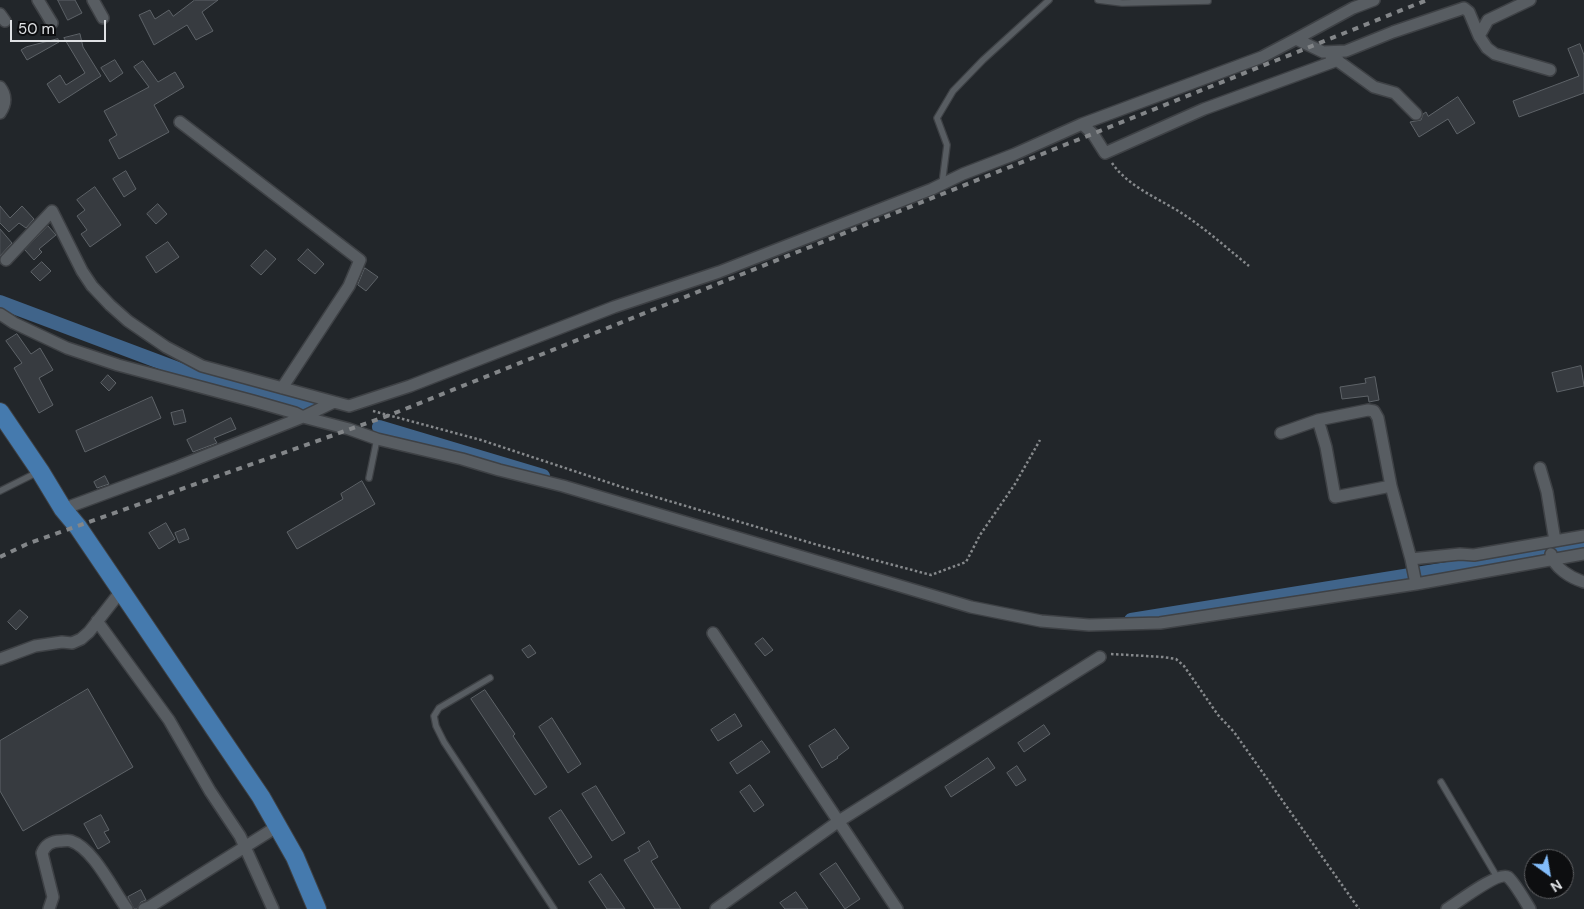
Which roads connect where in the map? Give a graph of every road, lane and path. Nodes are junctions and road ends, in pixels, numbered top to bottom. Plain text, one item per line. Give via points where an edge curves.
1 (38, 0) edge
2 (92, 0) edge
3 (1049, 0) edge
4 (1098, 0) edge
5 (1374, 0) edge
6 (1530, 0) edge
7 (1208, 1) edge
8 (104, 18) dead end
9 (52, 23) dead end
10 (1479, 36) junction
11 (1296, 39) junction
12 (1323, 52) junction
13 (1338, 60) junction
14 (1550, 70) dead end
15 (0, 87) edge
16 (0, 113) edge
17 (1416, 114) dead end
18 (180, 122) dead end
19 (1082, 124) junction
20 (1105, 153) junction
21 (941, 186) junction
22 (6, 260) dead end
23 (1249, 266) dead end
24 (0, 314) edge
25 (282, 388) junction
26 (334, 402) junction
27 (350, 406) junction
28 (0, 412) edge
29 (304, 417) junction
30 (1318, 420) junction
31 (1281, 433) dead end
32 (377, 439) junction
33 (1040, 440) dead end
34 (1540, 468) dead end
35 (40, 471) junction
36 (368, 478) dead end
37 (1391, 486) junction
38 (0, 491) edge
39 (1335, 496) junction
40 (1324, 501) dead end
41 (63, 509) junction
42 (1584, 536) edge
43 (1551, 549) junction
44 (1584, 554) edge
45 (1411, 564) junction
46 (1584, 582) edge
47 (1416, 583) junction
48 (121, 591) junction
49 (97, 621) junction
50 (713, 633) dead end
51 (1100, 657) joint
52 (0, 659) edge
53 (490, 678) dead end
54 (1442, 782) dead end
55 (839, 822) junction
56 (278, 826) junction
57 (245, 846) junction
58 (1497, 877) junction
59 (49, 909) edge
60 (127, 909) edge
61 (144, 909) edge
62 (273, 909) edge
63 (317, 909) edge
64 (554, 909) edge
65 (716, 909) edge
66 (896, 909) edge
67 (1359, 909) edge
68 (1447, 909) edge
69 (1530, 909) edge

1 - 9 street
2 - 8 street
3 - 21 lane via 953,91 938,118 947,145
4 - 7 lane via 1122,4
5 - 11 street
6 - 10 street via 1488,20
10 - 12 street via 1469,12 1464,8 1346,51
10 - 14 street via 1496,54
11 - 12 street
11 - 19 street via 1262,57
12 - 13 street
13 - 17 street via 1374,87 1395,93
13 - 20 street via 1204,109
15 - 16 street via 5,105
18 - 25 street via 360,260 349,286
19 - 20 street
19 - 21 street
20 - 23 path via 1118,173 1186,216
21 - 27 street via 719,272 614,307
22 - 25 street via 52,211 92,286 128,321 166,348 202,366
24 - 29 street via 67,348
25 - 26 street
26 - 27 street
26 - 29 street
27 - 33 path via 481,440 625,488 931,575 966,562
28 - 35 main road
29 - 32 street
29 - 41 street
30 - 31 street
30 - 37 street via 1374,411
30 - 39 street
32 - 36 lane
32 - 47 street via 563,486 971,607 1041,621 1088,625 1160,623
34 - 43 street via 1547,492
35 - 38 lane
35 - 41 main road
37 - 39 street
37 - 45 street
39 - 40 street
41 - 48 main road
42 - 43 street
43 - 44 street
43 - 45 street via 1460,554
43 - 46 street via 1561,570
43 - 47 street
45 - 47 street
48 - 49 street
48 - 56 main road
49 - 52 street via 82,639 72,643 36,646
49 - 57 street via 169,720
50 - 55 street
51 - 55 street
51 - 67 path via 1119,653 1163,656 1184,666
53 - 64 lane via 439,708 434,716 436,726
54 - 58 lane
55 - 65 street
55 - 66 street
56 - 57 street
56 - 63 main road
57 - 61 street
57 - 62 street
58 - 68 street
58 - 69 street via 1507,877
59 - 60 street via 53,897 42,853 44,847 54,841 70,840 97,862

